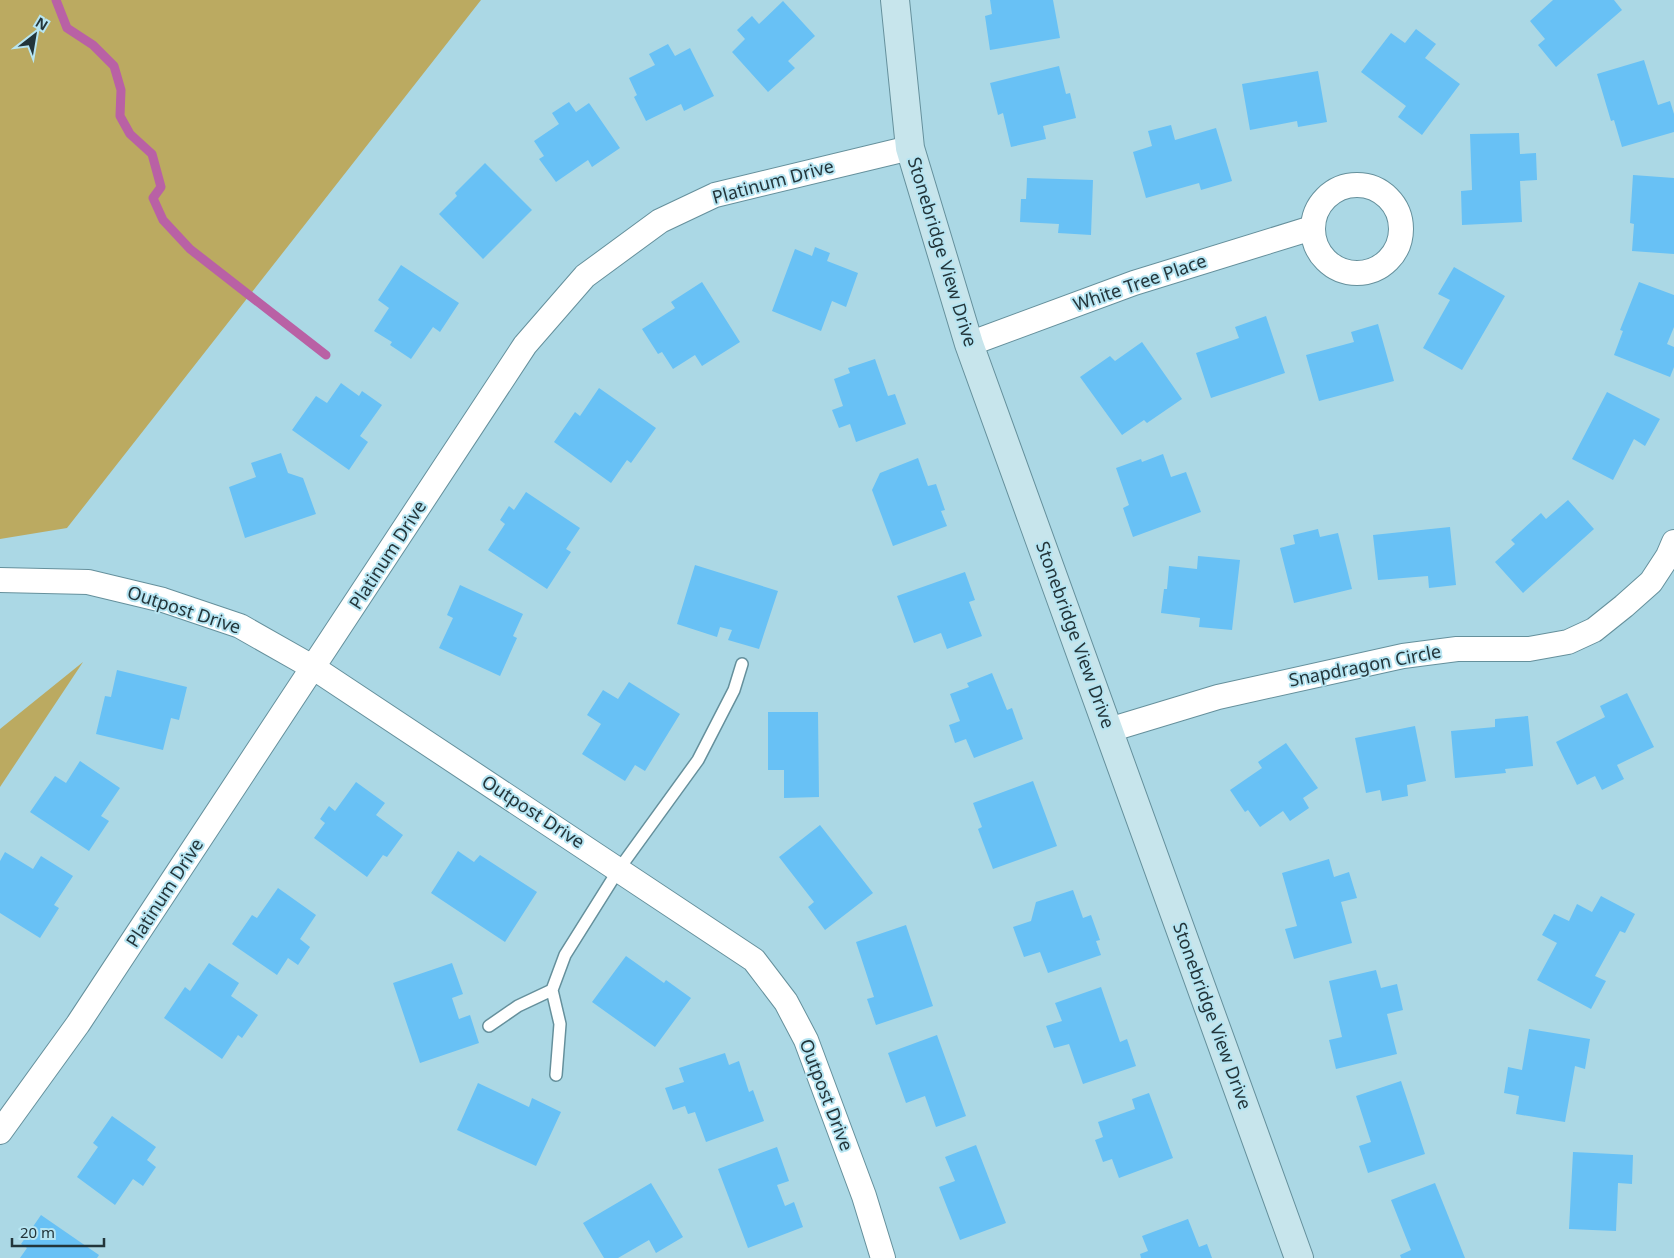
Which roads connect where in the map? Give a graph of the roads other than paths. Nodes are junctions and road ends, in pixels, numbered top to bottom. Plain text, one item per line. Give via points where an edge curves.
1 (895, 0) edge
2 (910, 148) junction
3 (1312, 228) dead end
4 (969, 344) junction
5 (1674, 542) edge
6 (0, 580) edge
7 (742, 664) dead end
8 (314, 668) junction
9 (1109, 730) junction
10 (619, 869) junction
11 (552, 990) junction
12 (489, 1026) dead end
13 (556, 1074) dead end
14 (0, 1132) edge
15 (884, 1258) edge
16 (1299, 1258) edge

1 - 2 street, Stonebridge View Drive
2 - 4 street, Stonebridge View Drive
2 - 8 street, Platinum Drive via 715,195 660,221 585,276 525,345
3 - 4 street, White Tree Place via 1134,283
4 - 9 street, Stonebridge View Drive
5 - 9 street, Snapdragon Circle via 1651,582 1594,630 1568,642 1529,648 1457,649 1403,656 1218,697
6 - 8 street, Outpost Drive via 88,582 163,600 240,626
7 - 10 lane via 734,690 698,760
8 - 10 street, Outpost Drive
8 - 14 street, Platinum Drive via 78,1024
9 - 16 street, Stonebridge View Drive
10 - 11 lane via 565,955
10 - 15 street, Outpost Drive via 754,960 786,1002 806,1040
11 - 12 lane via 518,1006
11 - 13 lane via 560,1024

